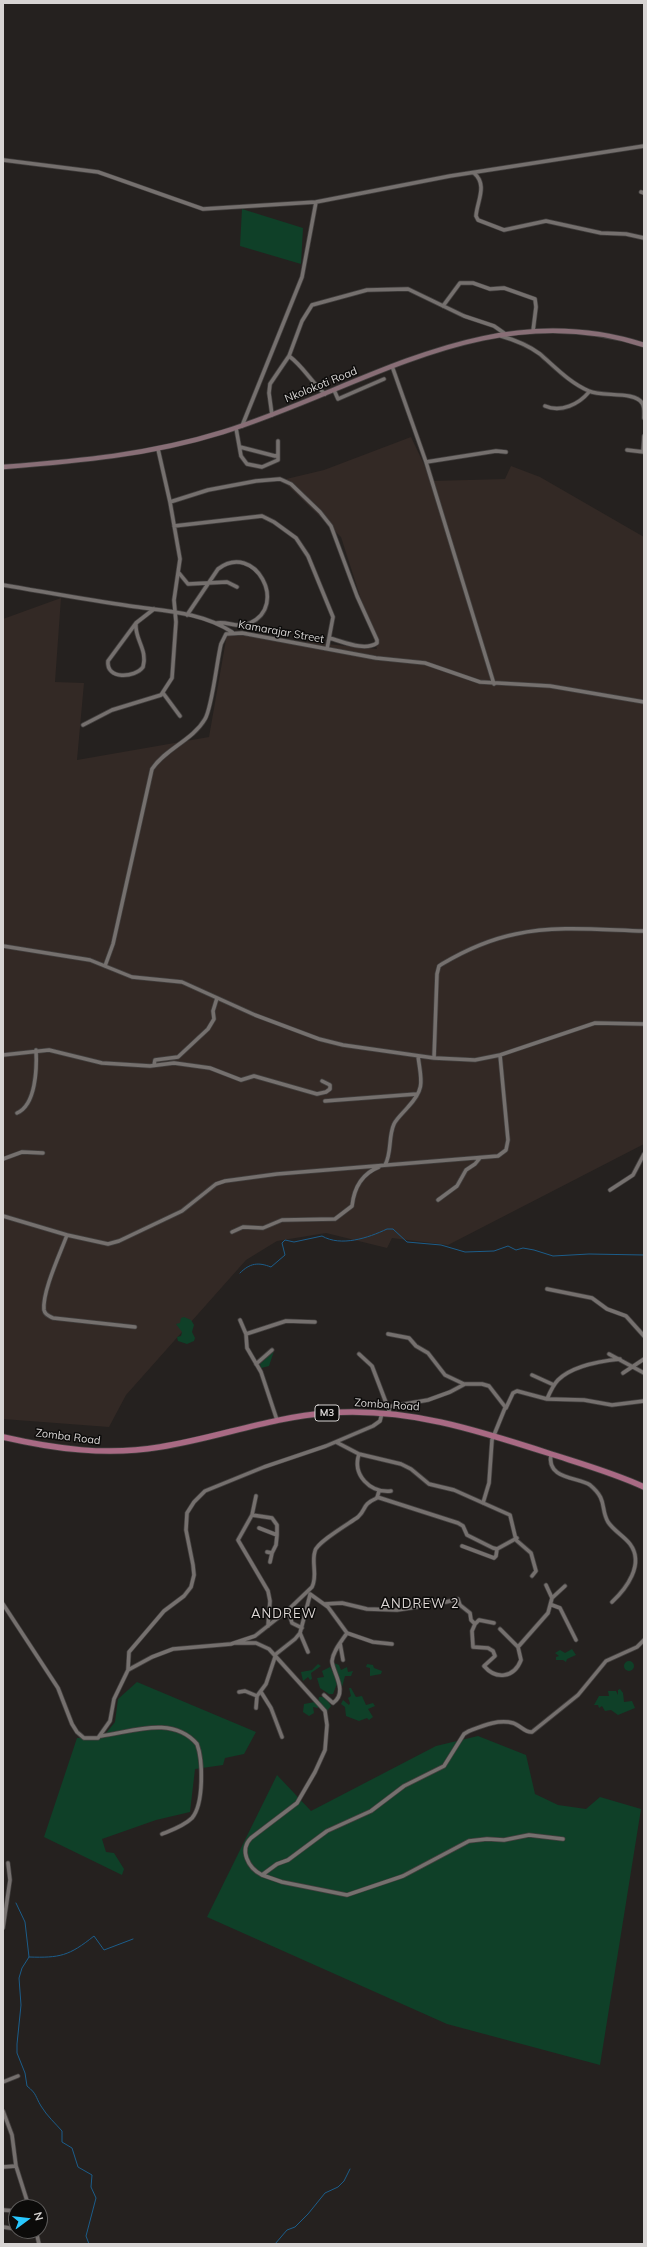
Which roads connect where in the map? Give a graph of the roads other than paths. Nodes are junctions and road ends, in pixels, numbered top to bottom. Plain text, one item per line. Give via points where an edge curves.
1 (644, 146) edge
2 (3, 160) edge
3 (474, 173) junction
4 (316, 202) junction
5 (644, 238) edge
6 (443, 306) junction
7 (533, 331) junction
8 (504, 333) junction
9 (496, 335) junction
10 (644, 344) edge
11 (289, 356) junction
12 (392, 366) junction
13 (384, 379) dead end
14 (334, 390) junction
15 (589, 392) junction
16 (325, 394) junction
17 (545, 406) dead end
18 (272, 414) junction
19 (644, 418) edge
20 (242, 426) junction
21 (236, 428) junction
22 (644, 436) edge
23 (278, 441) dead end
24 (240, 446) junction
25 (158, 449) junction
26 (626, 450) dead end
27 (506, 452) dead end
28 (644, 452) edge
29 (278, 455) junction
30 (426, 462) junction
31 (3, 467) edge
32 (170, 502) junction
33 (174, 526) junction
34 (180, 573) junction
35 (208, 582) junction
36 (3, 585) edge
37 (237, 587) dead end
38 (154, 609) junction
39 (176, 611) junction
40 (187, 615) junction
41 (136, 623) junction
42 (216, 623) junction
43 (232, 632) junction
44 (329, 638) junction
45 (327, 649) junction
46 (494, 684) junction
47 (163, 693) junction
48 (644, 702) edge
49 (180, 716) dead end
50 (83, 725) dead end
51 (644, 930) edge
52 (3, 946) edge
53 (106, 966) junction
54 (217, 998) junction
55 (644, 1024) edge
56 (36, 1050) junction
57 (3, 1055) edge
58 (500, 1055) junction
59 (418, 1056) junction
60 (434, 1058) junction
61 (154, 1065) junction
62 (322, 1081) dead end
63 (417, 1094) junction
64 (325, 1101) dead end
65 (17, 1113) dead end
66 (43, 1153) dead end
67 (644, 1154) edge
68 (480, 1158) junction
69 (3, 1159) edge
70 (386, 1164) junction
71 (610, 1190) dead end
72 (438, 1200) dead end
73 (3, 1216) edge
74 (232, 1232) dead end
75 (66, 1235) junction
76 (547, 1289) dead end
77 (240, 1320) dead end
78 (315, 1322) dead end
79 (135, 1327) dead end
80 (246, 1334) junction
81 (388, 1334) dead end
82 (644, 1336) edge
83 (272, 1350) dead end
84 (359, 1354) dead end
85 (609, 1354) dead end
86 (620, 1359) junction
87 (644, 1359) edge
88 (256, 1364) junction
89 (632, 1366) junction
90 (623, 1373) dead end
91 (644, 1373) edge
92 (532, 1375) dead end
93 (465, 1384) junction
94 (554, 1385) junction
95 (547, 1399) junction
96 (644, 1400) edge
97 (388, 1407) junction
98 (505, 1408) junction
99 (382, 1413) junction
100 (390, 1413) junction
101 (277, 1420) junction
102 (493, 1435) junction
103 (3, 1436) edge
104 (336, 1442) junction
105 (359, 1454) junction
106 (551, 1454) junction
107 (644, 1487) edge
108 (379, 1491) junction
109 (391, 1491) dead end
110 (256, 1496) dead end
111 (377, 1497) junction
112 (483, 1503) junction
113 (252, 1515) junction
114 (259, 1528) dead end
115 (277, 1535) junction
116 (517, 1538) junction
117 (462, 1546) dead end
118 (497, 1549) junction
119 (267, 1552) dead end
120 (272, 1553) junction
121 (270, 1562) dead end
122 (532, 1576) dead end
123 (546, 1585) dead end
124 (565, 1586) dead end
125 (309, 1593) junction
126 (552, 1598) junction
127 (612, 1602) dead end
128 (3, 1604) edge
129 (324, 1604) junction
130 (552, 1605) junction
131 (288, 1610) junction
132 (475, 1624) junction
133 (494, 1624) dead end
134 (268, 1626) junction
135 (302, 1628) junction
136 (500, 1629) dead end
137 (300, 1633) junction
138 (347, 1633) junction
139 (576, 1640) dead end
140 (644, 1640) edge
141 (235, 1643) junction
142 (340, 1643) junction
143 (392, 1644) dead end
144 (518, 1647) junction
145 (308, 1652) dead end
146 (276, 1654) junction
147 (343, 1660) dead end
148 (128, 1670) junction
149 (239, 1692) dead end
150 (261, 1692) junction
151 (324, 1695) dead end
152 (257, 1696) junction
153 (256, 1708) dead end
154 (101, 1736) junction
155 (282, 1737) dead end
156 (162, 1834) dead end
157 (563, 1839) dead end
158 (8, 1863) dead end
159 (262, 1875) junction
160 (3, 1928) edge
161 (18, 2076) dead end
162 (3, 2082) edge
163 (3, 2111) edge
164 (16, 2166) junction
165 (3, 2167) edge
166 (26, 2199) edge

1 - 3 street
2 - 4 street via 98,172 204,209
3 - 4 street
3 - 5 street via 482,186 476,216 478,220 495,228 504,230 546,221 601,233
4 - 20 street via 302,277
6 - 7 street via 460,283 472,283 490,289 504,288 535,299
6 - 8 street via 494,326
6 - 11 street via 414,291 401,288 360,291 312,305 302,321
7 - 8 main road, Nkolokoti Road
7 - 10 main road, Nkolokoti Road via 590,333
8 - 9 main road, Nkolokoti Road
9 - 12 main road, Nkolokoti Road via 443,347
9 - 15 street via 520,342 534,350 558,371
11 - 16 street
11 - 18 street via 269,388
12 - 14 main road, Nkolokoti Road
12 - 30 street
13 - 14 street via 338,399
14 - 16 main road, Nkolokoti Road
15 - 17 street via 580,401 565,408
15 - 19 street via 637,399 642,403
16 - 18 main road, Nkolokoti Road
18 - 20 main road, Nkolokoti Road
20 - 21 main road, Nkolokoti Road
21 - 24 street
21 - 25 main road, Nkolokoti Road
22 - 28 street
23 - 29 street
24 - 29 street via 269,456
24 - 29 street via 244,462 250,466 262,467 276,461
25 - 31 main road, Nkolokoti Road via 99,460
25 - 32 street
26 - 28 street
27 - 30 street via 496,451
30 - 46 street
32 - 33 street
32 - 44 street via 208,490 256,481 280,479 291,484 331,526 377,640 370,646 350,645
33 - 34 street
33 - 44 street via 255,516 265,517 280,526 296,538 312,565 333,617
34 - 35 street via 188,584
34 - 39 street via 174,600
35 - 37 street via 227,582
35 - 40 street
35 - 42 street via 224,565 245,563 259,574 268,596 265,609 250,624
36 - 38 street
38 - 39 street
38 - 41 street
39 - 40 street
39 - 47 street via 172,678
40 - 42 street
41 - 41 street via 135,631 143,648 143,667 140,671 123,676 113,673 108,667 108,661
42 - 43 street
43 - 45 street, Kamarajar Street
43 - 53 street, Kamarajar Street via 224,636 220,644 205,719 166,753 152,769
44 - 45 street
45 - 46 street, Kamarajar Street via 425,663 468,679
46 - 48 street, Kamarajar Street via 550,686
47 - 49 street
47 - 50 street via 107,712
51 - 60 street via 529,932 499,939 442,964 437,974
52 - 53 street via 74,956
53 - 54 street via 132,977 182,982
54 - 59 street via 319,1039
54 - 61 street via 213,1011 214,1019 208,1029 178,1057 155,1060
55 - 58 street via 595,1023
56 - 57 street
56 - 61 street via 49,1050 102,1063
56 - 65 street via 36,1080 27,1105
58 - 60 street via 475,1060
58 - 68 street via 508,1140 506,1150 498,1156
59 - 60 street
59 - 63 street via 422,1086
61 - 62 street via 190,1064 210,1068 241,1080 249,1076 261,1077 317,1094 330,1089 330,1085
63 - 64 street
63 - 70 street via 394,1123
66 - 69 street via 22,1152
67 - 71 street via 633,1175
68 - 70 street
68 - 72 street via 466,1170 457,1186
70 - 74 street via 361,1179 354,1190 352,1206 335,1219 282,1220 263,1228 243,1227
70 - 75 street via 225,1181 216,1184 188,1208 113,1243
73 - 75 street
75 - 79 street via 49,1286 45,1314 53,1318
76 - 82 street via 592,1298 626,1316
77 - 80 street
78 - 80 street via 286,1321
80 - 88 street via 247,1348
81 - 93 street via 409,1338 428,1354 444,1375
83 - 88 street
84 - 97 street via 372,1366
85 - 86 street
86 - 89 street
86 - 94 street via 570,1370
87 - 89 street
88 - 101 street via 262,1374
89 - 90 street
89 - 91 street
92 - 94 street
93 - 97 street via 428,1400
93 - 98 street via 486,1385
94 - 95 street
95 - 96 street via 584,1400 612,1406
95 - 98 street via 516,1392 512,1395 508,1408
97 - 100 street
98 - 102 street
99 - 100 highway, Zomba Road / M3
99 - 101 highway, Zomba Road / M3 via 328,1413
99 - 104 street via 377,1423
100 - 102 highway, Zomba Road / M3 via 436,1420
101 - 103 highway, Zomba Road / M3 via 187,1442 128,1450 74,1450
102 - 106 highway, Zomba Road / M3
102 - 112 street via 489,1483
104 - 105 street
104 - 148 street via 264,1467 205,1491 199,1496 188,1510 186,1519 194,1575 191,1587 184,1596 164,1611 131,1649 128,1655
105 - 108 street via 356,1463 359,1476
105 - 112 street via 401,1464 430,1484 454,1490
106 - 107 highway, Zomba Road / M3 via 574,1460
106 - 127 street via 551,1463 557,1471 568,1479 587,1483 598,1494 604,1503 608,1521 634,1551 634,1573
108 - 109 street
108 - 111 street
110 - 113 street
111 - 118 street via 458,1523 468,1535
111 - 125 street via 366,1504 357,1517 317,1547 314,1554 315,1579
112 - 116 street via 510,1515
113 - 115 street via 272,1518 277,1525
113 - 134 street via 238,1540 268,1591
114 - 115 street
115 - 120 street
116 - 118 street
116 - 122 street via 533,1555 536,1571
117 - 118 street via 494,1558
119 - 120 street
120 - 121 street
123 - 126 street
124 - 126 street
125 - 129 street
125 - 131 street
125 - 135 street
126 - 130 street
128 - 154 street via 58,1688 77,1732 88,1739
129 - 132 street via 342,1602 367,1609 397,1610 417,1607 429,1601 446,1602 455,1599 470,1613
129 - 138 street
130 - 139 street via 560,1608
130 - 144 street
131 - 134 street
131 - 135 street via 292,1624
132 - 133 street via 479,1620
132 - 144 street via 472,1631 473,1647 494,1651 495,1656 484,1666 492,1674 510,1674 515,1669 521,1660
134 - 141 street via 255,1636
135 - 137 street
136 - 144 street
137 - 145 street
137 - 146 street
138 - 142 street
138 - 143 street via 372,1642
140 - 159 street via 636,1647 606,1661 578,1695 532,1732 503,1722 469,1730 444,1766 404,1786 370,1811 327,1831 292,1858
141 - 146 street via 256,1643
141 - 148 street via 173,1649
142 - 147 street
142 - 151 street via 332,1660 339,1678 338,1697 333,1703
146 - 150 street
146 - 159 street via 325,1711 327,1731 321,1759 295,1805 251,1838 246,1845 247,1860
148 - 154 street via 114,1699 110,1721
149 - 152 street via 245,1691
150 - 152 street
150 - 155 street via 271,1708
152 - 153 street
154 - 156 street via 146,1727 163,1727 184,1734 197,1744 201,1773 197,1808 188,1821
157 - 159 street via 529,1835 504,1840 469,1841 403,1876 347,1895 282,1882
158 - 160 street via 10,1880
161 - 162 street
163 - 164 street via 12,2135
164 - 165 street
164 - 166 street

